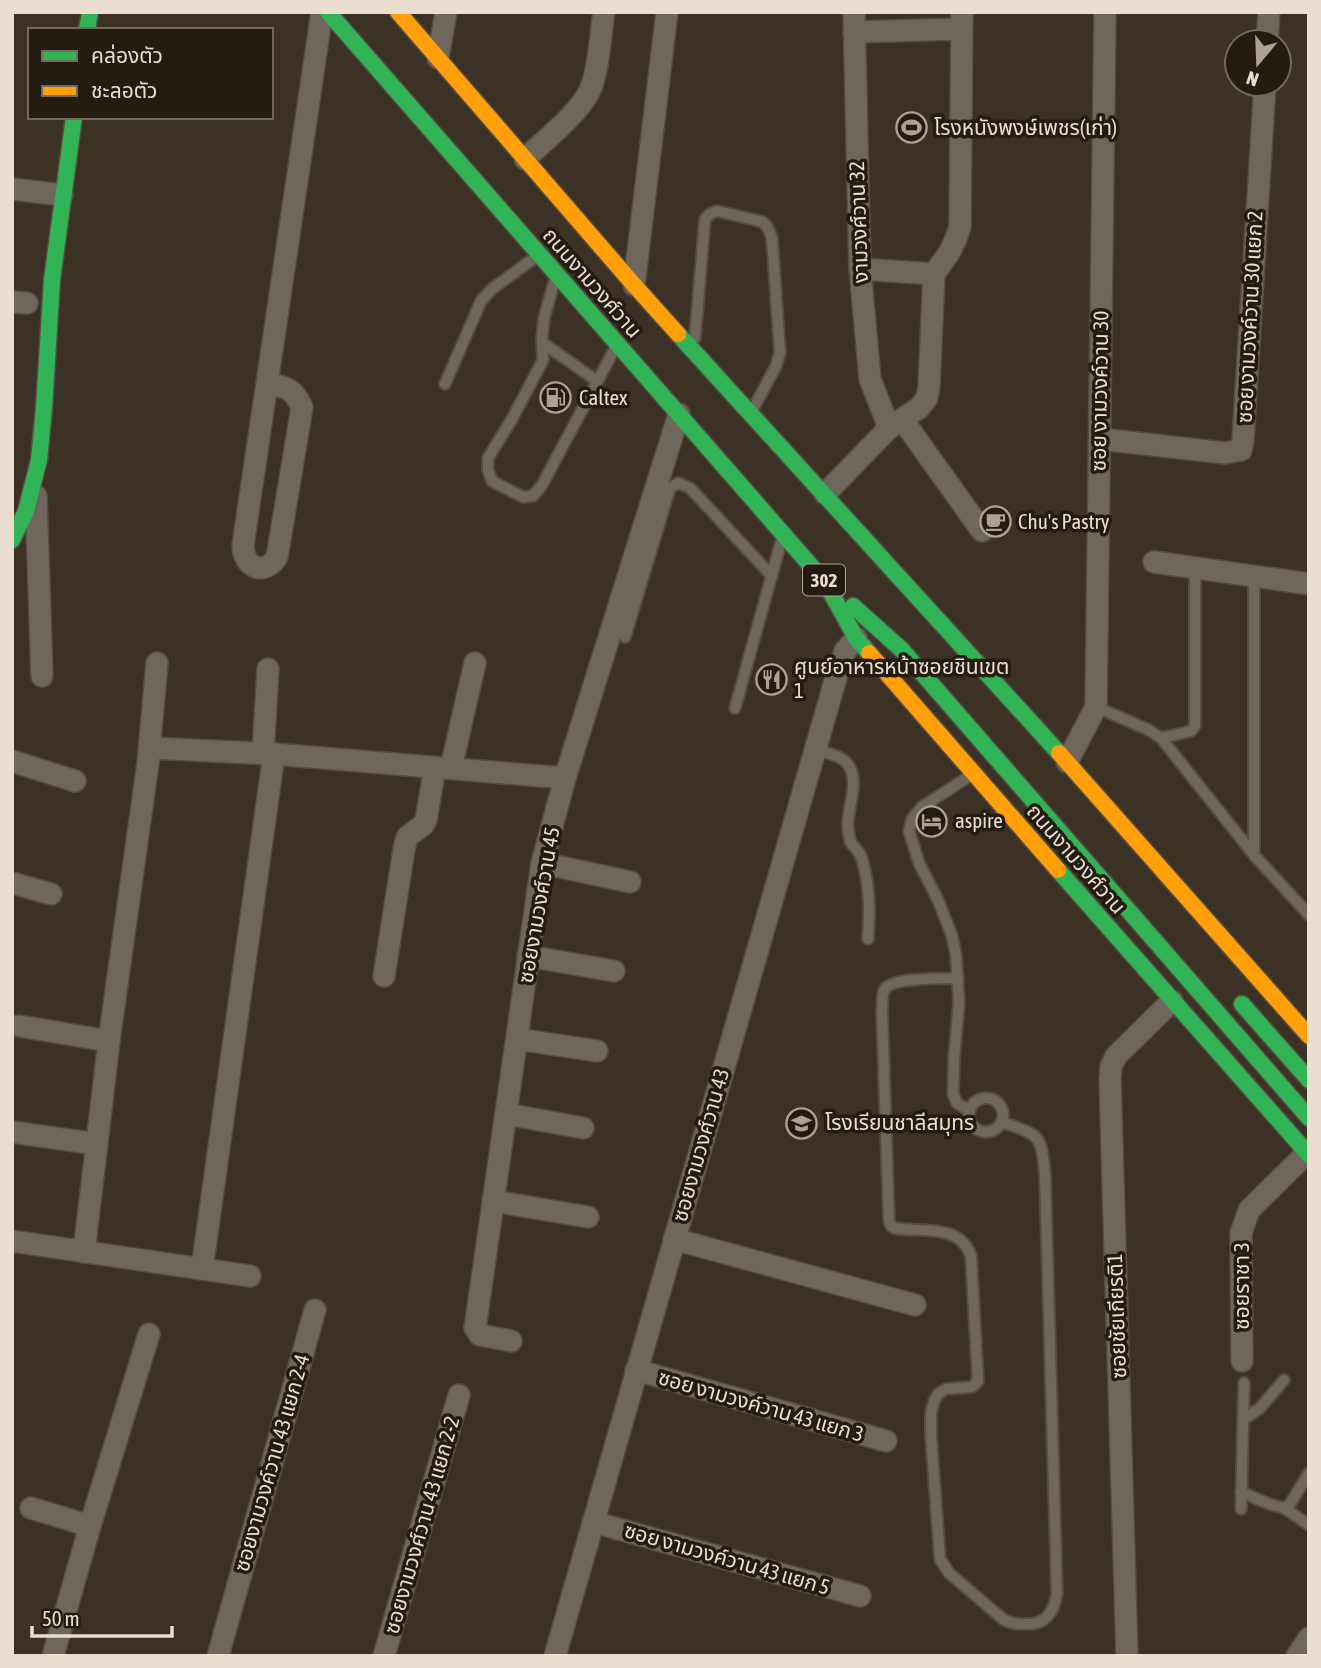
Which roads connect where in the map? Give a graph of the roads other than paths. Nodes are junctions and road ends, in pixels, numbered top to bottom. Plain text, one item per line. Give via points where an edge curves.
1 (322, 12) edge
2 (328, 12) edge
3 (398, 12) edge
4 (446, 12) edge
5 (604, 12) edge
6 (667, 12) edge
7 (1105, 12) edge
8 (962, 21) edge
9 (854, 22) edge
10 (438, 58) junction
11 (1264, 98) edge
12 (74, 119) edge
13 (526, 159) junction
14 (12, 189) edge
15 (62, 195) junction
16 (539, 255) junction
17 (860, 269) junction
18 (557, 274) junction
19 (934, 274) junction
20 (634, 285) junction
21 (543, 343) junction
22 (617, 344) junction
23 (694, 350) junction
24 (597, 381) junction
25 (267, 383) junction
26 (445, 384) dead end
27 (751, 413) junction
28 (679, 414) junction
29 (896, 424) junction
30 (1100, 439) junction
31 (35, 476) junction
32 (825, 494) junction
33 (982, 531) dead end
34 (784, 534) junction
35 (12, 540) edge
36 (867, 541) junction
37 (1154, 562) dead end
38 (1195, 568) junction
39 (772, 576) junction
40 (1254, 576) junction
41 (825, 582) junction
42 (1309, 584) edge
43 (897, 596) dead end
44 (625, 637) dead end
45 (856, 638) junction
46 (156, 663) dead end
47 (475, 663) dead end
48 (268, 669) dead end
49 (41, 676) dead end
50 (1096, 707) junction
51 (735, 708) dead end
52 (1161, 738) junction
53 (150, 748) junction
54 (815, 750) junction
55 (269, 753) junction
56 (12, 761) edge
57 (1067, 762) junction
58 (442, 768) junction
59 (973, 773) junction
60 (565, 778) junction
61 (75, 781) dead end
62 (1254, 855) junction
63 (542, 863) junction
64 (630, 881) dead end
65 (12, 883) edge
66 (51, 894) dead end
67 (1309, 915) edge
68 (868, 939) dead end
69 (528, 956) junction
70 (614, 971) dead end
71 (384, 976) dead end
72 (958, 978) junction
73 (1228, 987) dead end
74 (1172, 1001) junction
75 (19, 1026) dead end
76 (1309, 1036) edge
77 (517, 1039) junction
78 (109, 1041) junction
79 (597, 1051) dead end
80 (1309, 1080) edge
81 (970, 1111) junction
82 (506, 1114) junction
83 (1309, 1118) edge
84 (1002, 1122) junction
85 (583, 1128) dead end
86 (12, 1132) edge
87 (97, 1144) junction
88 (1308, 1154) edge
89 (493, 1202) junction
90 (588, 1217) dead end
91 (674, 1240) junction
92 (12, 1241) edge
93 (84, 1252) junction
94 (202, 1269) junction
95 (250, 1276) dead end
96 (915, 1305) dead end
97 (315, 1310) dead end
98 (149, 1334) dead end
99 (511, 1341) dead end
100 (1242, 1361) dead end
101 (636, 1370) junction
102 (1284, 1380) dead end
103 (1244, 1382) dead end
104 (459, 1395) dead end
105 (1243, 1420) junction
106 (886, 1441) dead end
107 (1309, 1473) edge
108 (1241, 1492) junction
109 (31, 1508) dead end
110 (1284, 1508) junction
111 (1241, 1509) dead end
112 (593, 1521) junction
113 (1309, 1525) edge
114 (90, 1526) junction
115 (860, 1596) dead end
116 (1309, 1638) edge
117 (53, 1656) edge
118 (218, 1656) edge
119 (384, 1656) edge
120 (555, 1656) edge
121 (1127, 1656) edge
122 (1297, 1656) edge

1 - 25 street
2 - 16 main road, ถนนงามวงศ์วาน / 302
3 - 10 main road, ถนนงามวงศ์วาน / 302
4 - 10 street
5 - 13 street via 590,91
6 - 20 street
7 - 30 street, ซอย งามวงค์วาน 30
8 - 9 street
8 - 19 street via 960,227
9 - 17 street, งามวงศ์วาน 32
10 - 13 main road, ถนนงามวงศ์วาน / 302
11 - 30 street, ซอย งามวงค์วาน 30 แยก 2 via 1241,450 1225,453
12 - 15 main road
13 - 20 main road, ถนนงามวงศ์วาน / 302
14 - 15 street
15 - 31 main road
16 - 18 main road, ถนนงามวงศ์วาน / 302
16 - 26 lane via 481,301
17 - 19 street
17 - 29 street, งามวงศ์วาน 32 via 870,379
18 - 21 lane via 544,318
18 - 22 main road, ถนนงามวงศ์วาน / 302
19 - 29 street via 927,398
20 - 23 main road, ถนนงามวงศ์วาน / 302
21 - 24 lane
21 - 24 lane via 543,360 488,458 492,481 523,498 533,496
22 - 24 lane
22 - 28 main road, ถนนงามวงศ์วาน / 302
23 - 27 main road, ถนนงามวงศ์วาน / 302
23 - 27 lane via 705,219 717,211 763,222 772,238 780,353
25 - 25 street via 243,545 243,555 256,568 272,564 277,557 302,407 296,394
27 - 32 main road, ถนนงามวงศ์วาน / 302
28 - 34 main road, ถนนงามวงศ์วาน / 302
28 - 60 street, ซอยงามวงศ์วาน 45
29 - 32 street
29 - 33 street, งามวงศ์วาน 32
30 - 50 street, ซอย งามวงค์วาน 30
31 - 35 main road
31 - 49 street
32 - 36 main road, ถนนงามวงศ์วาน / 302
34 - 39 lane
34 - 41 main road, ถนนงามวงศ์วาน / 302
36 - 43 main road, ถนนงามวงศ์วาน / 302
36 - 57 main road, ถนนงามวงศ์วาน / 302
37 - 38 street
38 - 40 street
38 - 52 lane via 1196,723 1191,731
39 - 44 lane via 690,488 678,483 670,488
39 - 51 lane
40 - 42 street
40 - 62 lane
41 - 45 main road, ถนนงามวงศ์วาน / 302
41 - 83 main road, ถนนงามวงศ์วาน / 302 via 902,650
45 - 54 street, ซอยงามวงศ์วาน 43 via 845,651
45 - 59 main road, ถนนงามวงศ์วาน / 302
46 - 53 street
47 - 58 street
48 - 55 street
50 - 52 lane
50 - 57 street, ซอย งามวงค์วาน 30
52 - 62 lane
53 - 55 street
53 - 78 street
54 - 68 lane via 841,758 853,778 848,823 850,841 861,855 867,881
54 - 91 street, ซอยงามวงศ์วาน 43
55 - 58 street
55 - 94 street
56 - 61 street
57 - 76 main road, ถนนงามวงศ์วาน / 302
58 - 60 street
58 - 71 street via 426,820 408,837 404,849
59 - 72 lane via 922,807 909,831 952,936
59 - 74 main road, ถนนงามวงศ์วาน / 302
60 - 63 street, ซอยงามวงศ์วาน 45
62 - 67 lane
63 - 64 street
63 - 69 street, ซอยงามวงศ์วาน 45
65 - 66 street
69 - 70 street
69 - 77 street, ซอยงามวงศ์วาน 45
72 - 81 lane via 953,1094 957,1103
72 - 84 lane via 892,983 884,993 889,1221 894,1228 952,1234 965,1242 971,1256 978,1381 972,1387 938,1394 931,1413 940,1559 949,1573 1004,1620 1035,1624 1052,1612 1057,1594 1045,1175 1037,1138
73 - 80 main road
74 - 88 main road, ถนนงามวงศ์วาน / 302
74 - 121 street, ซอยชัยเกียรติ1 via 1116,1056 1110,1079
75 - 78 street
77 - 79 street
77 - 82 street, ซอยงามวงศ์วาน 45
78 - 87 street
81 - 84 lane via 972,1125 982,1132 997,1129
81 - 84 lane via 979,1100 990,1099 1002,1109
82 - 85 street
82 - 89 street, ซอยงามวงศ์วาน 45
86 - 87 street
87 - 93 street
88 - 100 street, ซอยราชา 3 via 1249,1210 1241,1233
89 - 90 street
89 - 99 street, ซอยงามวงศ์วาน 45 via 475,1328 480,1335
91 - 96 street
91 - 101 street, ซอยงามวงศ์วาน 43
92 - 93 street
93 - 94 street
94 - 95 street
97 - 118 street, ซอยงามวงค์วาน 43 แยก 2-4
98 - 114 street
101 - 106 street, ซอย งามวงค์วาน 43 แยก 3
101 - 112 street, ซอยงามวงศ์วาน 43
102 - 105 lane
103 - 105 lane
104 - 119 street, ซอยงามวงศ์วาน 43 แยก 2-2
105 - 108 lane
107 - 110 lane
108 - 110 lane
108 - 111 lane
109 - 114 street
110 - 113 lane
112 - 115 street, ซอย งามวงค์วาน 43 แยก 5
112 - 120 street, ซอยงามวงศ์วาน 43
114 - 117 street
116 - 122 street

